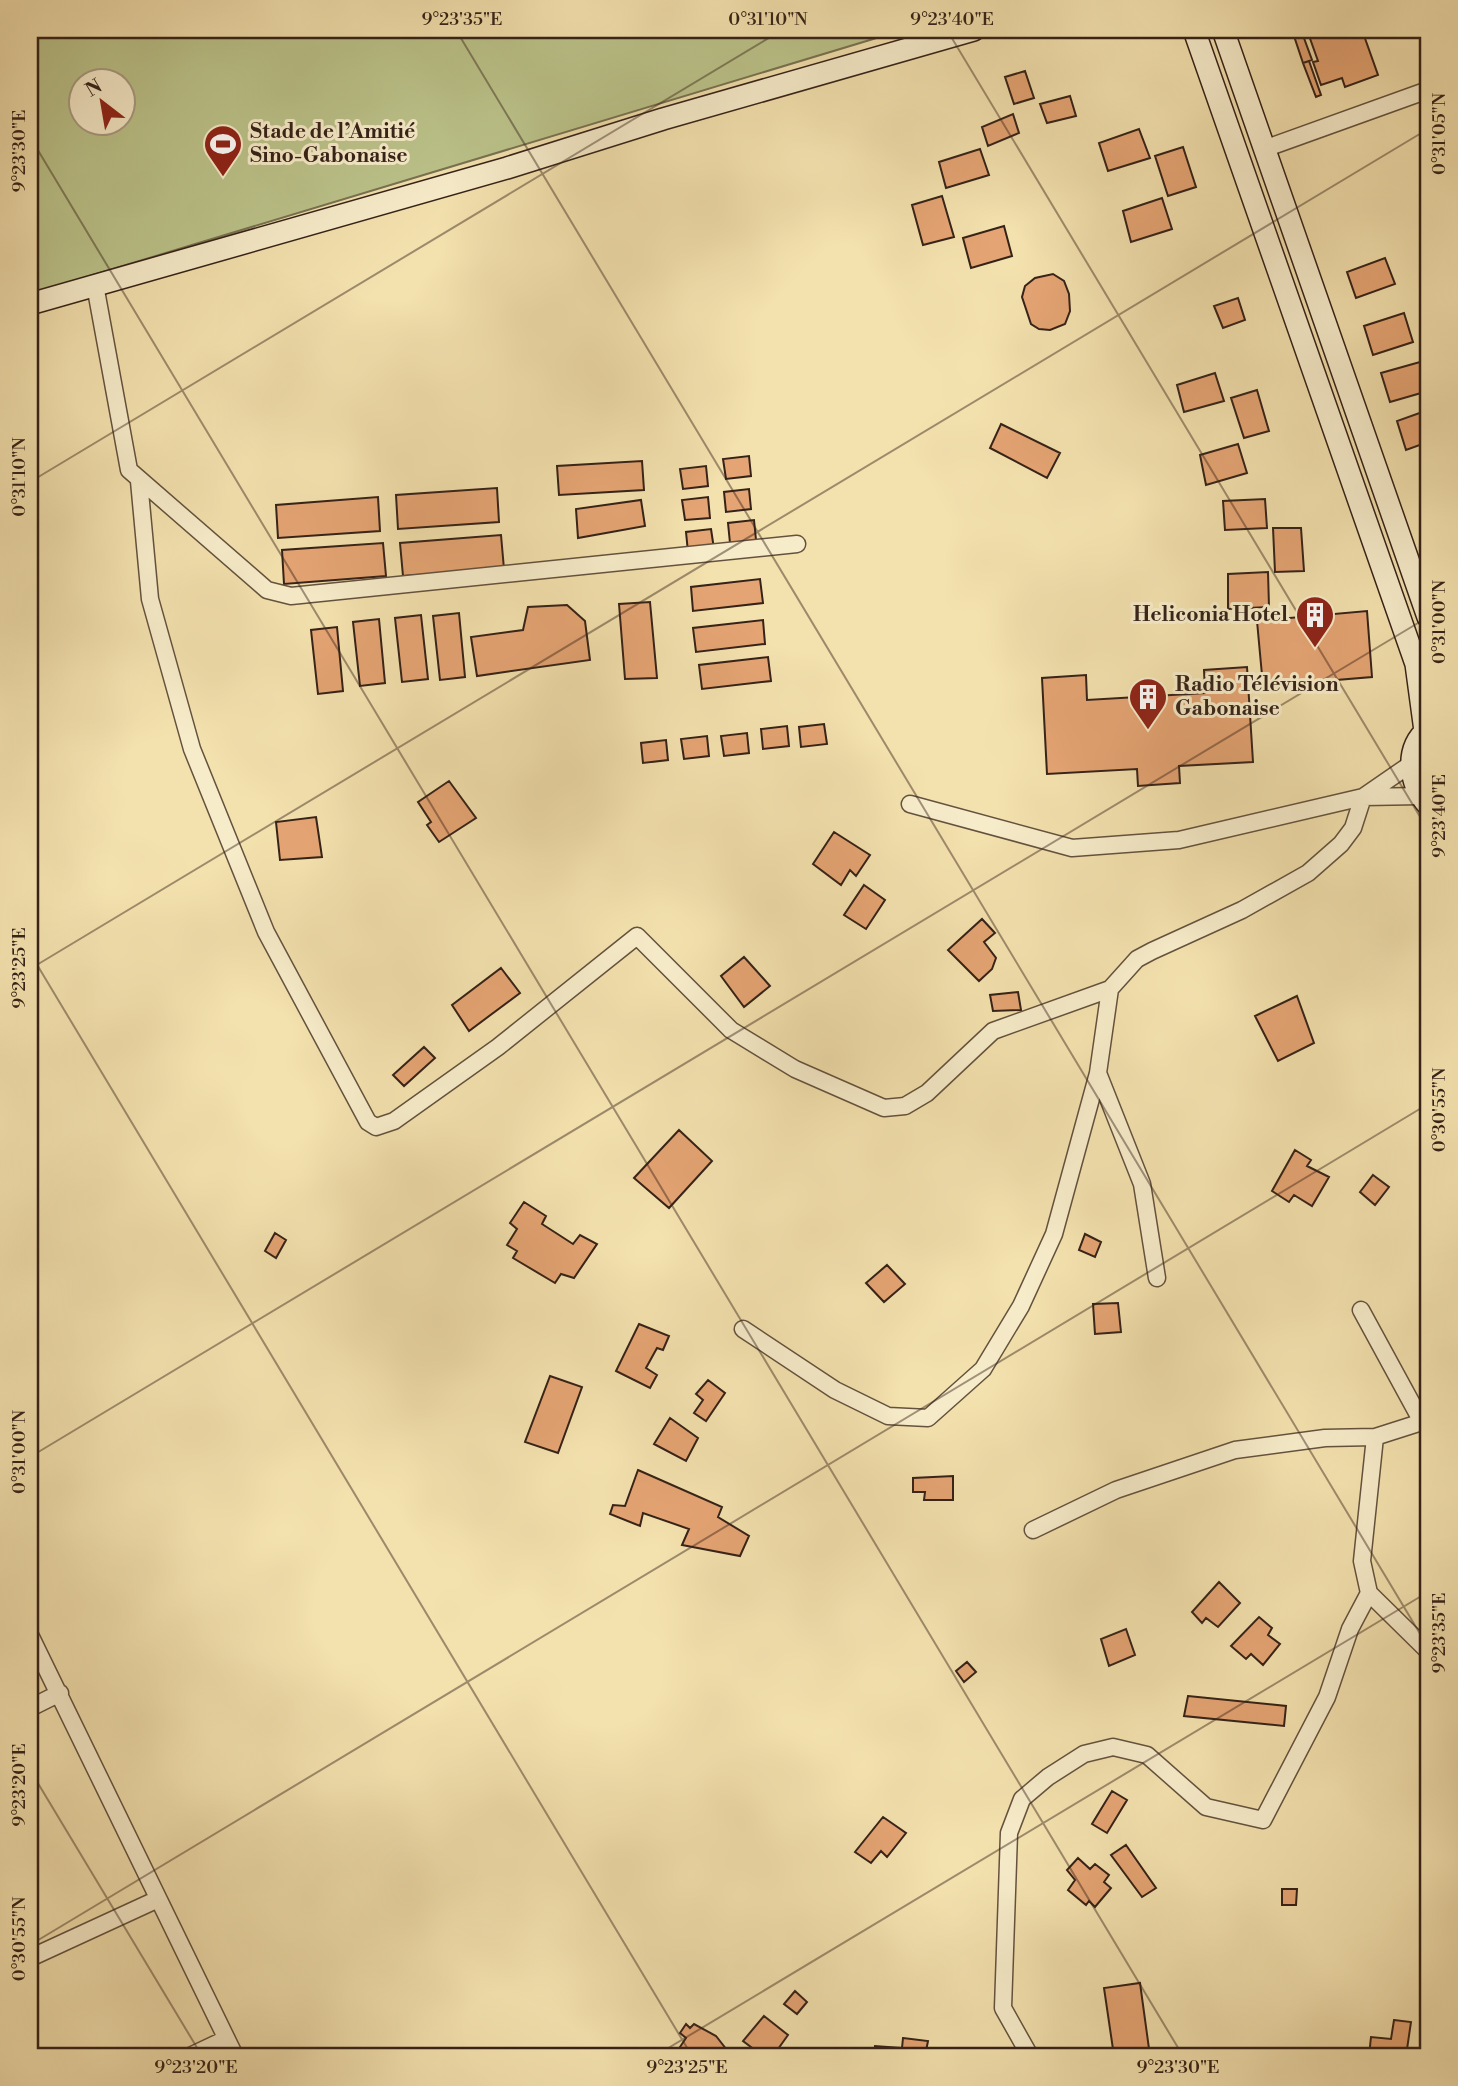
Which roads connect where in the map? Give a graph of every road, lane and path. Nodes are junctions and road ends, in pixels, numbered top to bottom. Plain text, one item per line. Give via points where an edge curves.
1 (974, 30) edge
2 (1194, 30) edge
3 (1223, 30) edge
4 (1428, 90) edge
5 (1264, 149) junction
6 (95, 285) junction
7 (30, 304) edge
8 (139, 481) junction
9 (797, 544) dead end
10 (1428, 617) edge
11 (1427, 730) edge
12 (1411, 764) junction
13 (1363, 797) junction
14 (1424, 800) edge
15 (910, 804) dead end
16 (1110, 989) junction
17 (1098, 1073) junction
18 (1157, 1278) dead end
19 (1361, 1310) dead end
20 (743, 1329) dead end
21 (1425, 1424) edge
22 (1375, 1437) junction
23 (1033, 1530) dead end
24 (1368, 1593) junction
25 (30, 1634) edge
26 (1428, 1651) edge
27 (60, 1693) junction
28 (30, 1708) edge
29 (156, 1900) junction
30 (30, 1958) edge
31 (226, 2039) junction
32 (190, 2056) edge
33 (235, 2056) edge
34 (1030, 2056) edge

1 - 6 street
2 - 11 street via 1416,664
3 - 5 street
4 - 5 street
5 - 10 street
6 - 7 street
6 - 8 street via 129,470
8 - 9 street via 267,590 291,596
8 - 16 street via 150,599 192,749 266,932 368,1122 376,1127 394,1121 498,1046 637,936 732,1030 795,1069 884,1108 905,1106 927,1093 993,1031
11 - 12 street
12 - 13 street
12 - 14 street via 1412,778
13 - 14 street
13 - 15 street via 1179,840 1072,848
13 - 16 street via 1353,828 1308,873 1242,910 1152,951
16 - 17 street
17 - 18 street via 1142,1184
17 - 20 street via 1055,1234 1021,1306 983,1369 928,1418 888,1416 835,1390
19 - 21 street
21 - 22 street
22 - 23 street via 1325,1438 1235,1450 1116,1490
22 - 24 street via 1362,1561
24 - 26 street
24 - 34 street via 1349,1629 1327,1697 1263,1820 1206,1807 1147,1755 1113,1747 1084,1754 1022,1799 1009,1833 1003,2008
25 - 27 street
27 - 28 street
27 - 29 street
29 - 30 street
29 - 31 street
31 - 32 street
31 - 33 street

